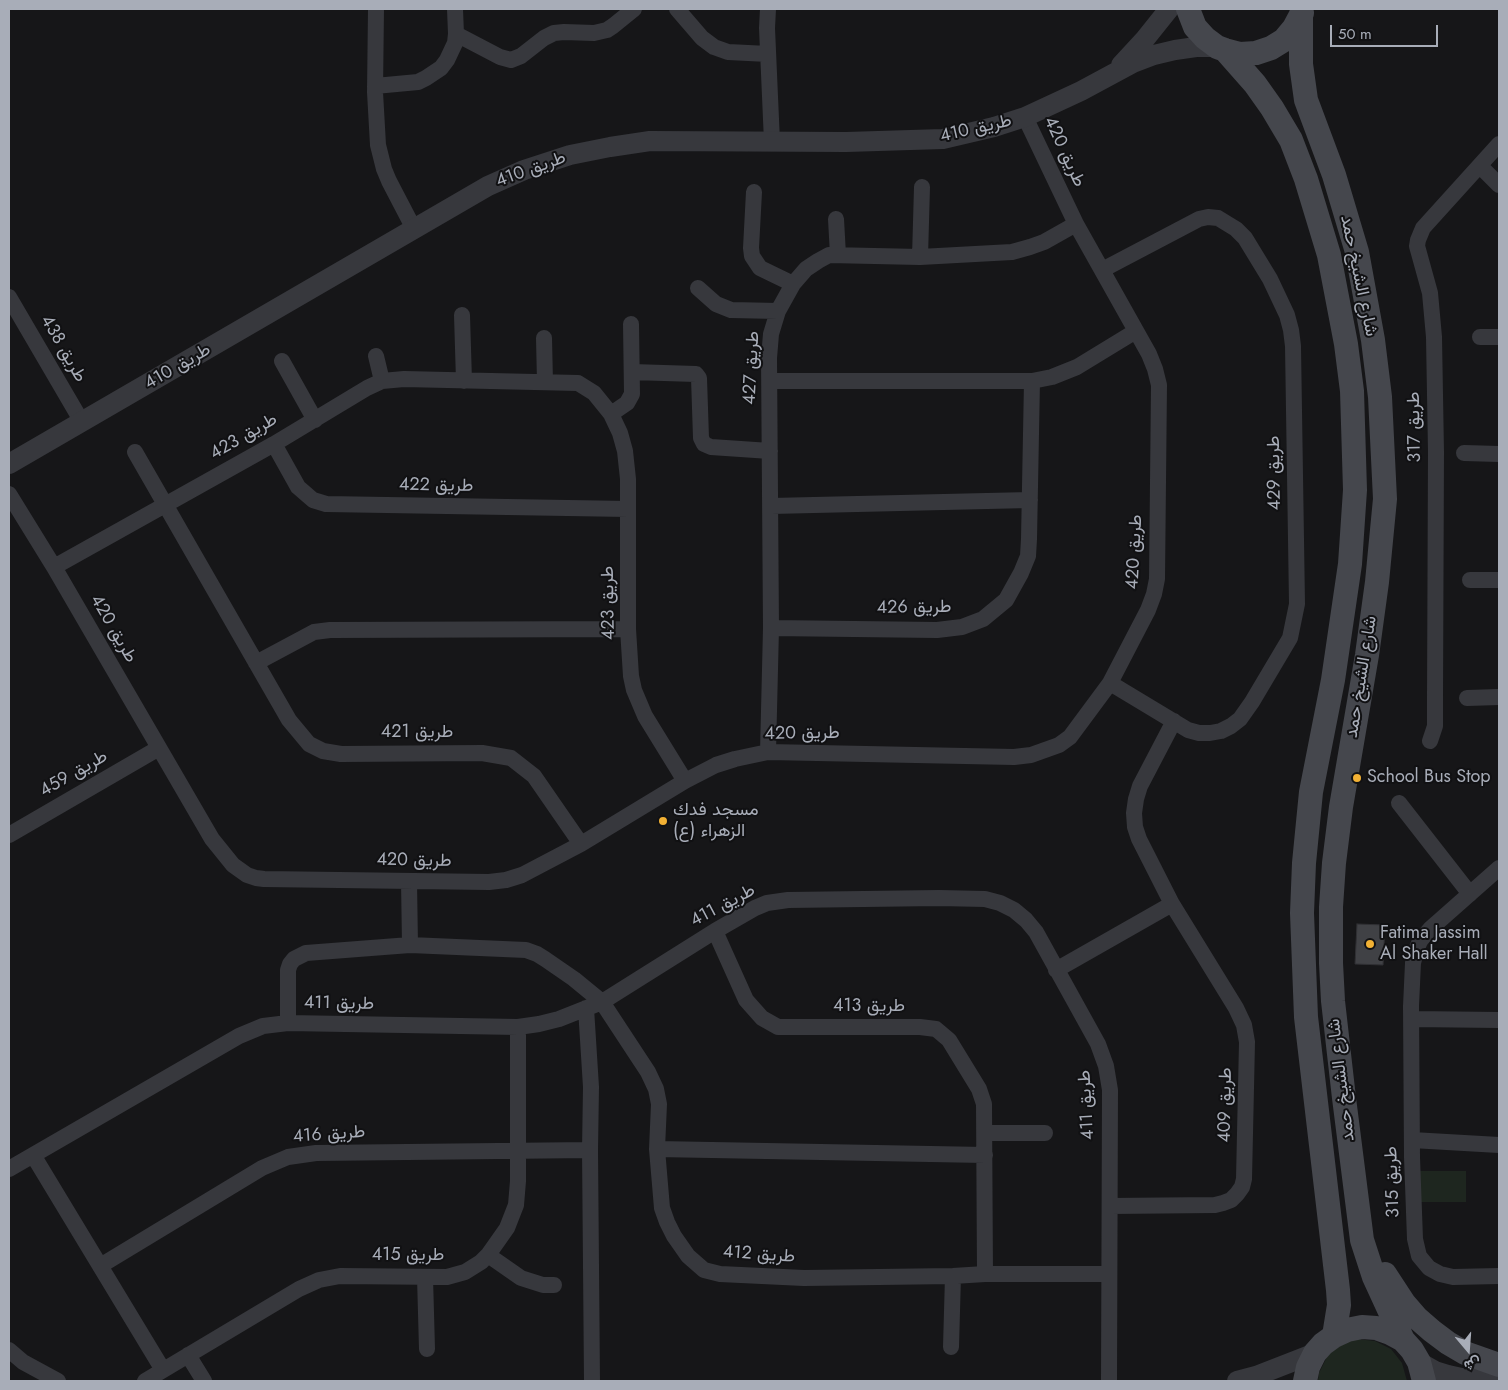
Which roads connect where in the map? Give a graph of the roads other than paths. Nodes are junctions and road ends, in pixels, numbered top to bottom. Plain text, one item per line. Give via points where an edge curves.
1 (376, 9) edge
2 (455, 9) edge
3 (634, 9) edge
4 (677, 9) edge
5 (768, 9) edge
6 (1169, 9) edge
7 (1188, 9) edge
8 (1302, 12) edge
9 (456, 34) junction
10 (1221, 49) junction
11 (768, 54) junction
12 (1114, 72) junction
13 (375, 86) junction
14 (1025, 117) junction
15 (772, 142) junction
16 (1499, 144) edge
17 (1480, 166) junction
18 (1499, 185) edge
19 (922, 187) dead end
20 (754, 192) dead end
21 (836, 219) dead end
22 (1076, 224) junction
23 (414, 229) junction
24 (838, 256) junction
25 (920, 257) junction
26 (1102, 270) junction
27 (793, 284) junction
28 (698, 288) dead end
29 (9, 297) edge
30 (778, 311) junction
31 (462, 315) dead end
32 (631, 324) dead end
33 (1136, 331) junction
34 (1480, 337) dead end
35 (1499, 337) edge
36 (544, 338) dead end
37 (376, 356) dead end
38 (282, 361) dead end
39 (632, 372) junction
40 (464, 381) junction
41 (770, 381) junction
42 (1032, 381) junction
43 (382, 382) junction
44 (545, 382) junction
45 (611, 414) junction
46 (315, 420) junction
47 (82, 422) junction
48 (274, 444) junction
49 (770, 451) junction
50 (135, 452) dead end
51 (1464, 453) dead end
52 (1499, 454) edge
53 (9, 464) edge
54 (9, 494) edge
55 (1030, 500) junction
56 (166, 505) junction
57 (771, 506) junction
58 (628, 509) junction
59 (54, 567) junction
60 (1470, 580) dead end
61 (1499, 580) edge
62 (771, 628) junction
63 (628, 629) junction
64 (256, 663) junction
65 (1110, 683) junction
66 (1499, 697) edge
67 (1467, 698) dead end
68 (1174, 721) junction
69 (1430, 741) dead end
70 (159, 748) junction
71 (768, 752) junction
72 (685, 781) junction
73 (1399, 804) dead end
74 (9, 835) edge
75 (581, 844) junction
76 (1499, 868) edge
77 (408, 881) junction
78 (1470, 894) junction
79 (1172, 904) junction
80 (715, 931) junction
81 (410, 945) junction
82 (1056, 970) junction
83 (602, 1002) junction
84 (586, 1008) junction
85 (1412, 1019) junction
86 (1499, 1020) edge
87 (288, 1023) junction
88 (518, 1027) junction
89 (1045, 1133) dead end
90 (984, 1134) junction
91 (1412, 1140) junction
92 (1499, 1144) edge
93 (658, 1149) junction
94 (518, 1150) junction
95 (590, 1150) junction
96 (33, 1155) junction
97 (985, 1155) junction
98 (9, 1169) edge
99 (1110, 1206) junction
100 (1362, 1240) junction
101 (488, 1255) junction
102 (100, 1266) junction
103 (985, 1274) junction
104 (1109, 1274) junction
105 (953, 1276) junction
106 (1499, 1276) edge
107 (425, 1277) junction
108 (554, 1286) dead end
109 (1334, 1336) junction
110 (1403, 1340) junction
111 (951, 1347) dead end
112 (427, 1349) dead end
113 (9, 1350) edge
114 (1315, 1354) junction
115 (188, 1355) junction
116 (1499, 1365) edge
117 (163, 1370) junction
118 (1422, 1371) edge
119 (1499, 1378) edge
120 (58, 1381) edge
121 (145, 1381) edge
122 (204, 1381) edge
123 (592, 1381) edge
124 (1110, 1381) edge
125 (1238, 1381) edge
126 (1305, 1381) edge

1 - 13 street
2 - 9 street
3 - 9 street via 601,32 554,33 516,59 500,57
4 - 11 street via 714,47 728,52
5 - 11 street
6 - 12 street, طريق 410
7 - 10 main road, شارع الشيخ حمد via 1205,38
8 - 10 main road via 1284,40 1271,48 1240,54
8 - 100 main road, شارع الشيخ حمد via 1301,64 1306,100 1334,175 1357,252 1380,397 1384,499 1378,572 1341,807 1332,907 1333,1002
9 - 13 street via 452,52 434,74 418,82
10 - 12 street, طريق 410 via 1196,47 1174,50
10 - 109 main road, شارع الشيخ حمد via 1272,108 1291,140 1306,178 1329,255 1352,391 1356,490 1350,564 1311,792 1302,913 1306,1017 1338,1290
11 - 15 street
12 - 14 street, طريق 410
13 - 23 street via 380,156
14 - 15 street, طريق 410 via 943,139
14 - 22 street, طريق 420
15 - 23 street, طريق 410 via 650,141 570,155 488,186
16 - 17 street, طريق 317
17 - 18 street
17 - 69 street, طريق 317 via 1423,228 1417,246 1430,294 1434,337 1435,726
19 - 25 street
20 - 27 street via 752,256 760,268
21 - 24 street
22 - 25 street, طريق 427 via 1044,242 1012,252
22 - 26 street, طريق 420
23 - 47 street, طريق 410
24 - 25 street, طريق 427
24 - 27 street, طريق 427 via 829,255 818,260
26 - 33 street, طريق 420
26 - 68 street, طريق 429 via 1199,219 1218,218 1232,225 1245,238 1270,279 1291,330 1297,604 1290,638 1252,702 1231,726 1216,732 1199,733
27 - 30 street, طريق 427
28 - 30 street via 716,304 731,310
29 - 47 street, طريق 438
30 - 41 street, طريق 427 via 771,334
31 - 40 street
32 - 39 street
33 - 42 street via 1078,367
33 - 65 street, طريق 420 via 1156,369 1159,384 1157,579 1148,610
34 - 35 street
36 - 44 street
37 - 43 street
38 - 46 street
39 - 45 street via 630,399
39 - 49 street via 696,374 699,378 700,438 704,444 711,448
40 - 43 street, طريق 423 via 404,379
40 - 44 street, طريق 423
41 - 42 street
41 - 49 street, طريق 427
42 - 55 street, طريق 426
43 - 46 street, طريق 423
44 - 45 street, طريق 423 via 578,383 594,393
45 - 58 street, طريق 423 via 625,451
46 - 48 street, طريق 423
47 - 53 street, طريق 410
48 - 56 street, طريق 423
48 - 58 street, طريق 422 via 298,486 313,500 326,504
49 - 57 street, طريق 427
50 - 56 street, طريق 421
51 - 52 street
54 - 59 street, طريق 420
55 - 57 street
55 - 62 street, طريق 426 via 1028,556 1006,600 983,619 962,627 937,630
56 - 59 street, طريق 423
56 - 64 street, طريق 421
57 - 62 street, طريق 427
58 - 63 street, طريق 423
59 - 70 street, طريق 420
60 - 61 street
62 - 71 street, طريق 427
63 - 64 street via 330,630 307,635
63 - 72 street, طريق 423 via 632,676 639,704
64 - 75 street, طريق 421 via 289,720 309,744 323,751 341,754 482,753 511,758 534,776
65 - 68 street, طريق 429
65 - 71 street, طريق 420 via 1070,737 1059,745 1031,755
66 - 67 street
68 - 79 street, طريق 409 via 1140,786 1134,813 1139,839
70 - 74 street, طريق 459
70 - 77 street, طريق 420 via 212,839 233,865 247,875 264,880
71 - 72 street, طريق 420 via 716,765
72 - 75 street, طريق 420
73 - 78 street
75 - 77 street, طريق 420 via 506,880
76 - 78 street, طريق 315
77 - 81 street
78 - 85 street, طريق 315 via 1420,941 1413,963
79 - 82 street
79 - 99 street, طريق 409 via 1244,1025 1248,1042 1244,1179 1242,1187 1231,1200 1215,1205
80 - 82 street, طريق 411 via 755,908 778,901 985,899 1014,910 1026,920
80 - 83 street, طريق 411
80 - 90 street, طريق 413 via 746,1000 762,1018 778,1027 936,1029 950,1040 979,1089 984,1104
81 - 83 street, طريق 412 via 526,950 546,959
81 - 87 street, طريق 412 via 306,953 294,959 288,970
82 - 99 street, طريق 411 via 1098,1044 1106,1066 1110,1090
83 - 84 street, طريق 411
83 - 93 street, طريق 412 via 656,1089
84 - 88 street, طريق 411 via 559,1019
84 - 95 street via 591,1087
85 - 86 street
85 - 91 street, طريق 315
87 - 88 street, طريق 411
87 - 96 street, طريق 411 via 263,1026 239,1036
88 - 94 street, طريق 415
89 - 90 street
90 - 97 street, طريق 413
91 - 92 street
91 - 106 street, طريق 315 via 1415,1239 1419,1256 1429,1268 1440,1274 1454,1277
93 - 97 street
93 - 105 street, طريق 412 via 666,1222 688,1256 704,1270 720,1274 804,1278
94 - 95 street, طريق 416
94 - 101 street, طريق 415 via 516,1205 507,1228
94 - 102 street, طريق 416 via 316,1153 288,1157 262,1168
95 - 123 street
96 - 98 street, طريق 411
96 - 102 street
97 - 103 street, طريق 413
99 - 104 street, طريق 411
100 - 110 main road, شارع الشيخ حمد via 1374,1277
100 - 116 main road via 1417,1318 1465,1353
101 - 107 street, طريق 415 via 456,1275
101 - 108 street via 521,1278
102 - 117 street
103 - 104 street, طريق 412
103 - 105 street, طريق 412
104 - 124 street, طريق 411
105 - 111 street
107 - 112 street
107 - 115 street, طريق 415 via 340,1276 319,1280
109 - 110 main road via 1362,1327 1390,1332
109 - 114 main road
110 - 118 main road, شارع الشيخ حمد
113 - 120 street via 23,1362
114 - 125 street
114 - 126 main road
115 - 117 street, طريق 415
115 - 122 street
117 - 121 street, طريق 415
118 - 119 street via 1466,1379

